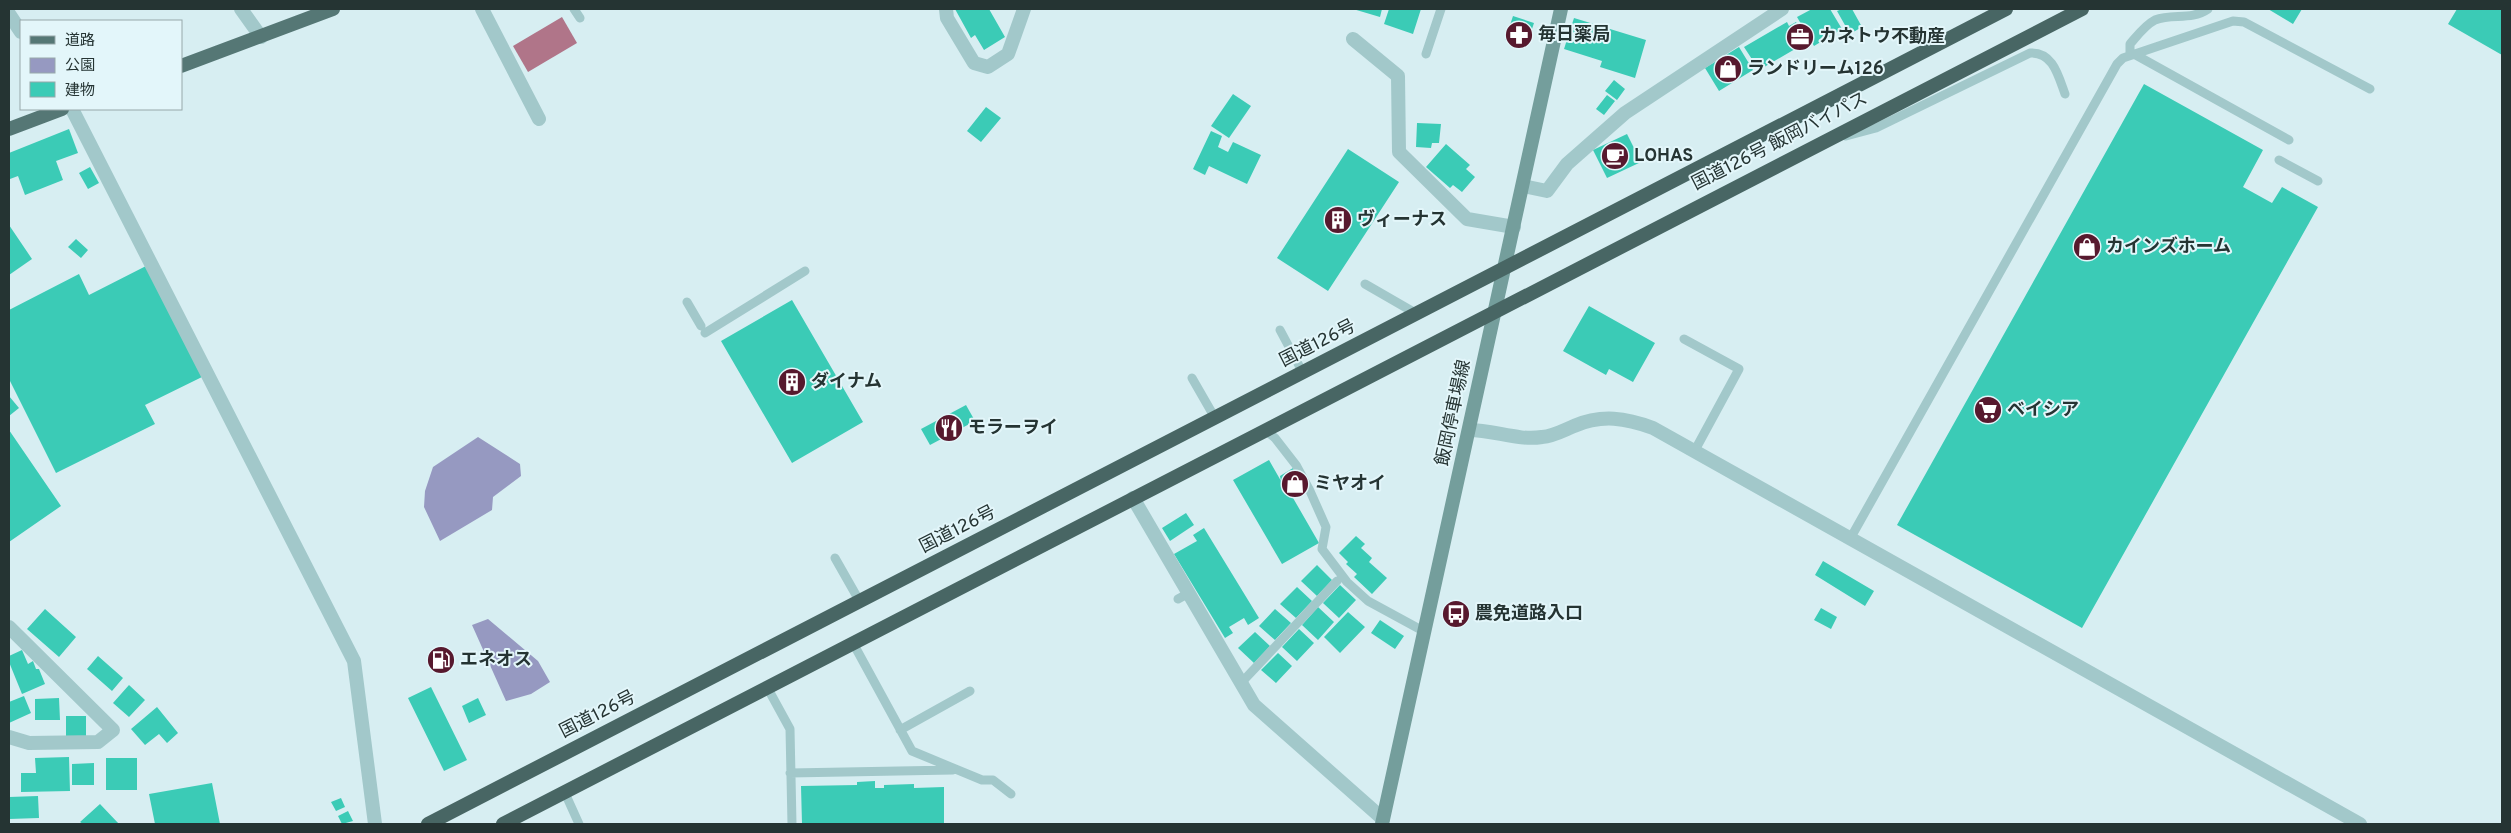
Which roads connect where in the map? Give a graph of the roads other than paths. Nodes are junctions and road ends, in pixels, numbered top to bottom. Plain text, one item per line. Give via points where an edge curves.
1 (241, 9) edge
2 (331, 9) edge
3 (482, 9) edge
4 (574, 9) edge
5 (946, 9) edge
6 (1024, 9) edge
7 (1441, 9) edge
8 (1561, 9) edge
9 (1782, 9) edge
10 (2006, 9) edge
11 (2082, 9) edge
12 (2208, 9) edge
13 (9, 14) edge
14 (580, 18) dead end
15 (20, 30) edge
16 (261, 37) junction
17 (1353, 39) dead end
18 (1426, 54) dead end
19 (2132, 55) junction
20 (182, 66) edge
21 (2370, 89) dead end
22 (2066, 94) dead end
23 (59, 110) edge
24 (73, 110) edge
25 (538, 119) dead end
26 (9, 129) edge
27 (2289, 140) dead end
28 (1818, 144) junction
29 (2278, 160) dead end
30 (2318, 181) dead end
31 (1523, 186) junction
32 (1514, 227) junction
33 (1505, 268) junction
34 (806, 271) dead end
35 (1364, 284) dead end
36 (687, 302) dead end
37 (1496, 310) junction
38 (1417, 314) junction
39 (1280, 330) dead end
40 (1684, 339) dead end
41 (1303, 373) junction
42 (1192, 378) dead end
43 (1215, 418) junction
44 (1265, 430) junction
45 (1469, 430) junction
46 (1694, 452) junction
47 (1133, 498) junction
48 (1850, 539) junction
49 (835, 558) dead end
50 (1337, 581) dead end
51 (860, 602) junction
52 (9, 627) edge
53 (1425, 632) junction
54 (852, 643) junction
55 (1242, 682) junction
56 (767, 687) junction
57 (970, 691) dead end
58 (900, 730) junction
59 (9, 737) edge
60 (956, 770) junction
61 (790, 773) junction
62 (565, 793) junction
63 (1012, 794) dead end
64 (520, 820) edge
65 (1382, 822) edge
66 (376, 824) edge
67 (428, 824) edge
68 (503, 824) edge
69 (579, 824) edge
70 (792, 824) edge
71 (2360, 824) edge

1 - 16 street
2 - 16 main road
3 - 25 street
4 - 14 lane
5 - 6 street via 947,18 974,63 988,67 1008,54
7 - 18 lane
8 - 31 main road, 飯岡停車場線
9 - 31 street via 1625,113 1567,164 1547,191
10 - 33 highway, 国道126号 飯岡バイパス
11 - 28 highway, 国道126号 飯岡バイパス
12 - 19 lane via 2192,16 2164,17 2154,21 2130,44
13 - 15 street
16 - 20 main road
17 - 32 street via 1398,76 1399,152 1467,219
19 - 21 lane via 2233,21 2244,22
19 - 27 lane
19 - 48 lane via 2117,64
22 - 28 lane via 2048,58 2041,53 2030,53 1876,128
23 - 26 main road
24 - 66 street via 354,660
28 - 37 highway, 国道126号 飯岡バイパス
29 - 30 lane
31 - 32 main road, 飯岡停車場線
32 - 33 main road, 飯岡停車場線
33 - 37 main road, 飯岡停車場線
33 - 38 highway, 国道126号
34 - 36 lane via 704,330
35 - 38 lane
37 - 44 highway
37 - 45 main road, 飯岡停車場線
38 - 41 highway, 国道126号
39 - 41 lane
40 - 46 lane via 1739,369
41 - 43 highway, 国道126号
42 - 43 lane
43 - 51 highway, 国道126号
44 - 47 highway
44 - 53 lane via 1296,465 1326,527 1322,549 1347,582 1368,601
45 - 46 street via 1543,437 1593,419 1609,418 1653,428
45 - 53 main road, 飯岡停車場線
46 - 48 street
47 - 54 highway
47 - 55 street via 1183,596
48 - 71 street
49 - 51 lane
50 - 55 lane
51 - 67 highway, 国道126号
52 - 59 street via 113,730 98,742 29,744
53 - 65 main road, 飯岡停車場線
54 - 56 highway
54 - 58 lane
55 - 65 street via 1254,705
56 - 61 lane via 790,729
56 - 62 highway
57 - 58 lane
58 - 60 lane via 912,752
60 - 61 lane
60 - 63 lane via 982,780 993,780
61 - 70 lane
62 - 64 highway
62 - 69 lane
64 - 68 highway

